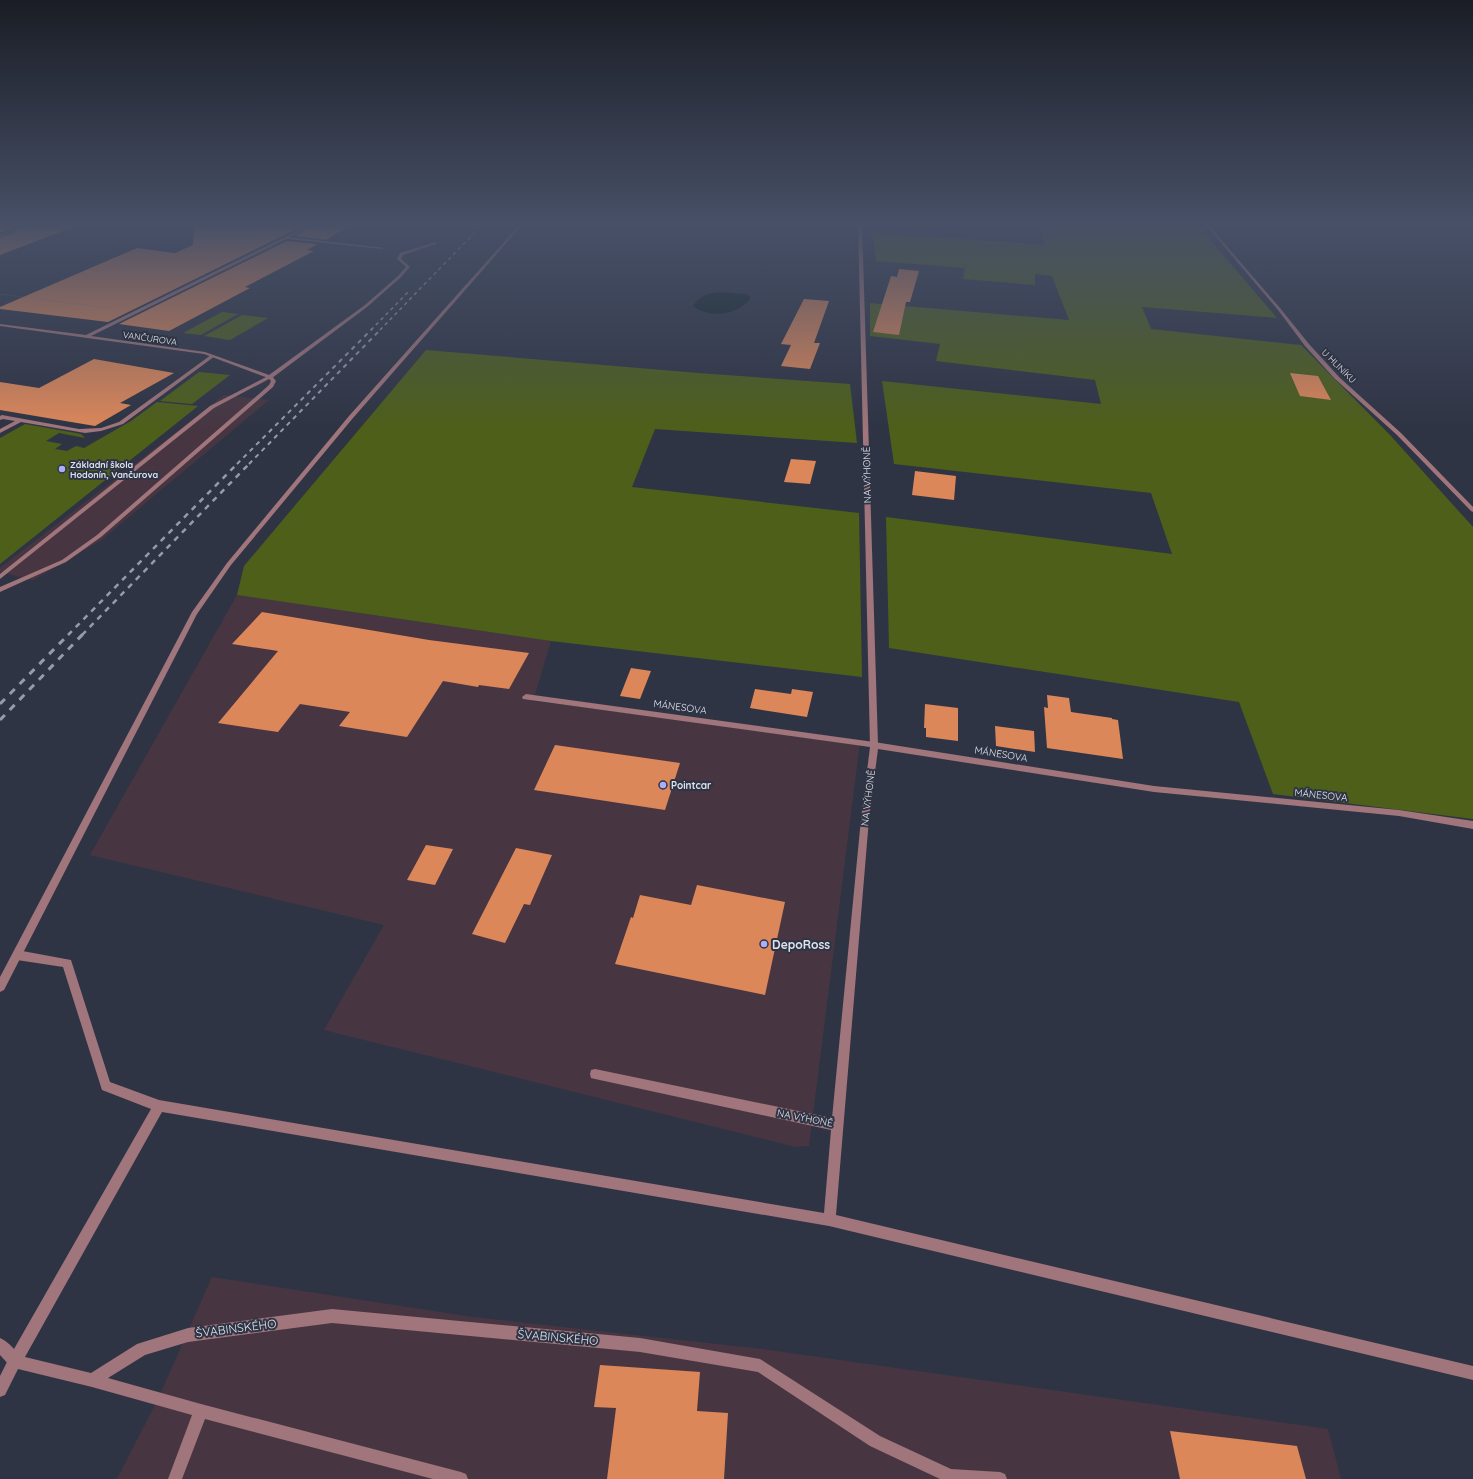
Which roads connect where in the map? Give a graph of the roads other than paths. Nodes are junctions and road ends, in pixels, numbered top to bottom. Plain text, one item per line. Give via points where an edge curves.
1 (177, 292) edge
2 (382, 292) edge
3 (462, 292) edge
4 (862, 292) edge
5 (1263, 292) edge
6 (0, 325) edge
7 (86, 337) junction
8 (213, 356) junction
9 (270, 377) junction
10 (0, 418) edge
11 (21, 420) junction
12 (0, 431) edge
13 (1473, 510) edge
14 (0, 577) edge
15 (0, 590) edge
16 (526, 697) dead end
17 (874, 745) junction
18 (1473, 825) edge
19 (17, 955) junction
20 (0, 987) edge
21 (595, 1074) dead end
22 (159, 1106) junction
23 (837, 1125) junction
24 (829, 1220) junction
25 (0, 1345) edge
26 (15, 1361) junction
27 (1473, 1373) edge
28 (92, 1380) junction
29 (0, 1390) edge
30 (201, 1411) junction
31 (175, 1479) edge
32 (461, 1479) edge
33 (1000, 1479) edge

1 - 7 street
2 - 9 street
3 - 19 street via 351,418 229,564 194,614
4 - 17 street, NA VÝHONĚ
5 - 13 street, U HLINÍKU via 1337,378 1394,429
6 - 7 street, VANČUROVA
7 - 8 street, VANČUROVA
8 - 9 street, VANČUROVA
8 - 11 street via 121,423 108,428 92,432 79,431
9 - 14 street via 212,407
9 - 15 street via 274,381 271,386 99,536 64,561
10 - 11 street
11 - 12 street
16 - 17 street, MÁNESOVA
17 - 18 street, MÁNESOVA via 1154,789 1399,814
17 - 23 street, NA VÝHONĚ via 864,827
19 - 20 street
19 - 22 street via 67,963 106,1086
21 - 23 street, NA VÝHONĚ
22 - 24 street
22 - 26 street
23 - 24 street
24 - 27 street
25 - 26 street
26 - 28 street
26 - 29 street
28 - 30 street
28 - 33 street, ŠVABINSKÉHO via 142,1349 188,1335 332,1316 640,1345 760,1366 882,1444 950,1476
30 - 31 street
30 - 32 street

